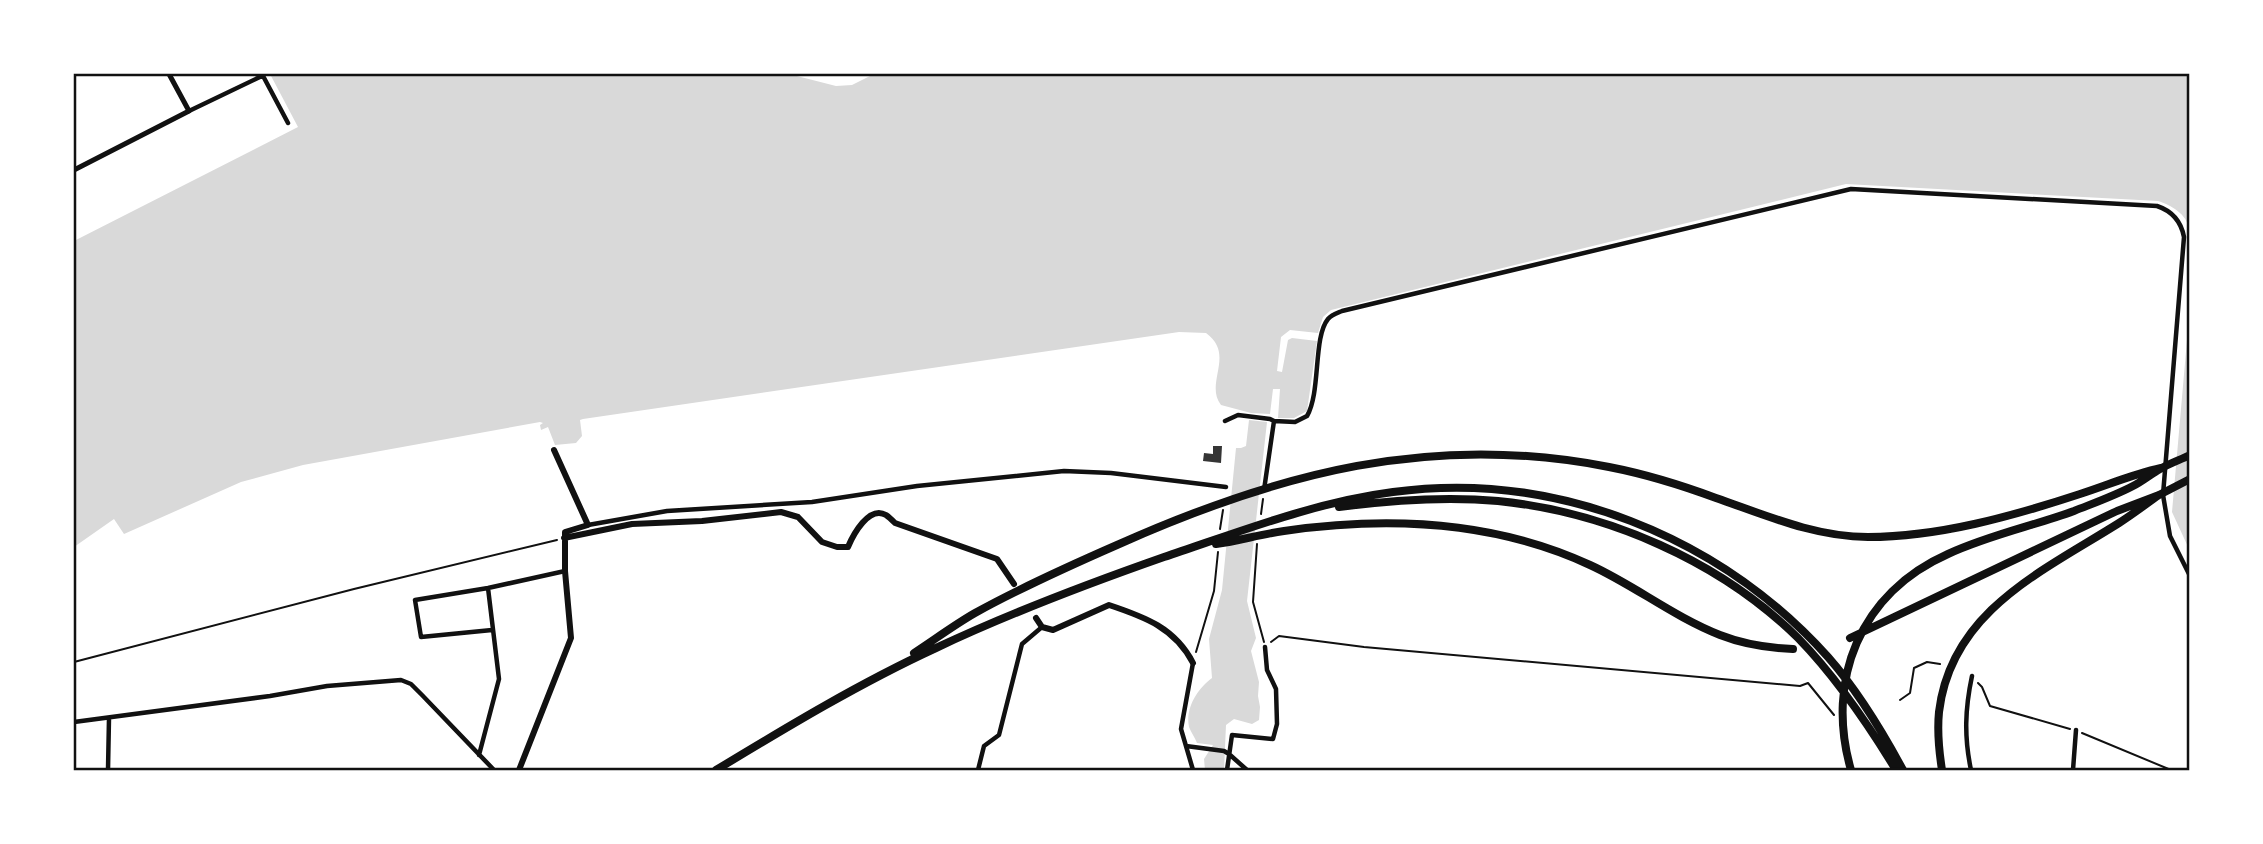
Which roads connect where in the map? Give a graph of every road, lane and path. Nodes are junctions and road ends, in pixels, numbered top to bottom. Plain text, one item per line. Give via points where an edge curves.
1 (169, 74) edge
2 (262, 75) edge
3 (189, 111) junction
4 (288, 123) dead end
5 (74, 170) edge
6 (1272, 420) junction
7 (1225, 421) dead end
8 (554, 450) dead end
9 (2189, 455) edge
10 (2161, 468) junction
11 (2189, 479) edge
12 (1226, 487) dead end
13 (1264, 492) joint
14 (2159, 495) junction
15 (1223, 510) dead end
16 (1308, 510) junction
17 (1260, 518) dead end
18 (588, 525) junction
19 (1220, 533) dead end
20 (564, 538) junction
21 (1257, 544) dead end
22 (1219, 545) dead end
23 (1192, 548) junction
24 (565, 571) junction
25 (2189, 576) edge
26 (1014, 584) dead end
27 (488, 588) junction
28 (1036, 618) dead end
29 (1042, 627) junction
30 (492, 629) junction
31 (1850, 638) dead end
32 (1265, 647) junction
33 (1793, 649) dead end
34 (74, 662) edge
35 (1193, 663) junction
36 (1940, 664) dead end
37 (883, 674) junction
38 (1972, 676) joint
39 (1900, 700) dead end
40 (109, 718) junction
41 (1838, 720) dead end
42 (74, 722) edge
43 (2076, 730) junction
44 (1187, 747) junction
45 (1226, 753) junction
46 (479, 756) junction
47 (108, 771) edge
48 (494, 771) edge
49 (519, 771) edge
50 (716, 771) edge
51 (978, 771) edge
52 (1193, 771) edge
53 (1227, 771) edge
54 (1247, 771) edge
55 (1851, 771) edge
56 (1896, 771) edge
57 (1903, 771) edge
58 (1941, 771) edge
59 (1971, 771) edge
60 (2073, 771) edge
61 (2172, 771) edge

1 - 3 street
2 - 3 street
2 - 4 street
3 - 5 street
6 - 7 street via 1238,415
6 - 13 street
6 - 25 street via 1294,422 1307,416 1323,326 1332,314 1354,308 1852,189 2157,206 2171,211 2184,237 2164,495 2170,536
8 - 18 main road
9 - 10 highway
10 - 37 highway via 2015,514 1869,537 1799,527 1690,488 1597,465 1473,454 1345,467 1280,483 1089,557 973,614
10 - 55 highway via 2103,499 1962,548 1921,568 1895,589 1872,614 1850,660 1841,720
11 - 14 highway
12 - 18 street via 1064,471 812,502 667,511
13 - 17 path
14 - 31 highway
14 - 58 highway via 2015,589 1973,629 1954,660 1941,698
15 - 19 path
16 - 23 highway
16 - 56 highway via 1374,502 1466,500 1528,506 1584,518 1662,547 1728,583 1781,623 1821,665
16 - 57 highway via 1390,492 1444,488 1519,492 1585,505 1661,533 1712,560 1780,610 1829,660 1870,715
18 - 20 main road via 565,532
20 - 24 main road
20 - 26 main road via 632,524 781,512 798,517 822,542 848,547 858,528 880,513 895,523 998,559
20 - 34 path
21 - 32 path via 1253,602
22 - 35 path via 1214,591
23 - 33 highway via 1341,524 1441,524 1546,548 1588,564 1721,635
23 - 37 highway via 981,627
24 - 27 street
24 - 49 main road via 569,647
27 - 30 street
27 - 30 street via 415,600 421,638
28 - 29 main road
29 - 35 main road via 1053,630 1109,605 1172,634
29 - 51 street via 1022,643 999,735 984,746
30 - 46 street via 499,679
32 - 41 path via 1279,636 1364,648 1787,685 1808,683
32 - 45 street via 1267,670 1276,689 1273,739 1232,736
35 - 44 street via 1181,729
36 - 39 path via 1927,662 1914,668 1910,693
37 - 50 highway
38 - 43 path via 1990,706
38 - 59 street via 1965,743
40 - 42 street
40 - 46 street via 327,686 401,681 411,684
40 - 47 street
43 - 60 street
43 - 61 path
44 - 45 street
44 - 52 street
45 - 53 street
45 - 54 street
46 - 48 street

